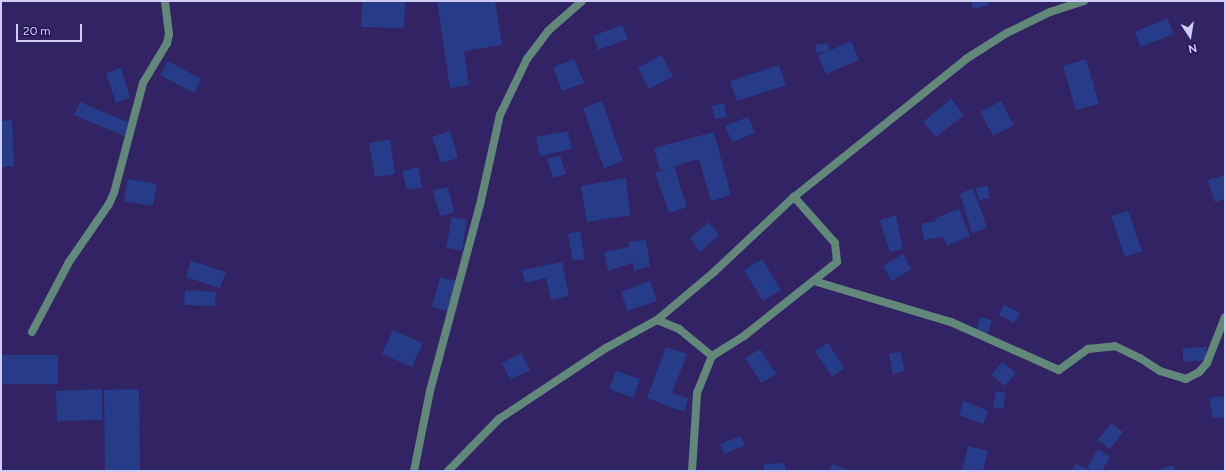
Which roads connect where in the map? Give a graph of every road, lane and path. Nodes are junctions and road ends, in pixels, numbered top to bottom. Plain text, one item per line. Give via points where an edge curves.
1 (165, 1) edge
2 (582, 1) edge
3 (1084, 1) edge
4 (794, 197) junction
5 (814, 281) junction
6 (1225, 317) edge
7 (658, 320) junction
8 (32, 332) dead end
9 (712, 356) junction
10 (414, 471) edge
11 (448, 471) edge
12 (692, 471) edge

1 - 8 street via 169,34 167,43 144,83 114,193 69,262
2 - 10 street via 548,31 527,59 500,115 480,205 430,391
3 - 4 street via 1050,12 1007,33 966,58
4 - 5 street via 828,234 837,249 837,262
4 - 7 street
5 - 6 street via 952,322 1059,370 1088,349 1115,346 1140,358 1160,372 1186,378 1199,372 1207,363
5 - 9 street via 744,336
7 - 9 street via 679,329
7 - 11 street via 606,348 499,419
9 - 12 street via 697,393

